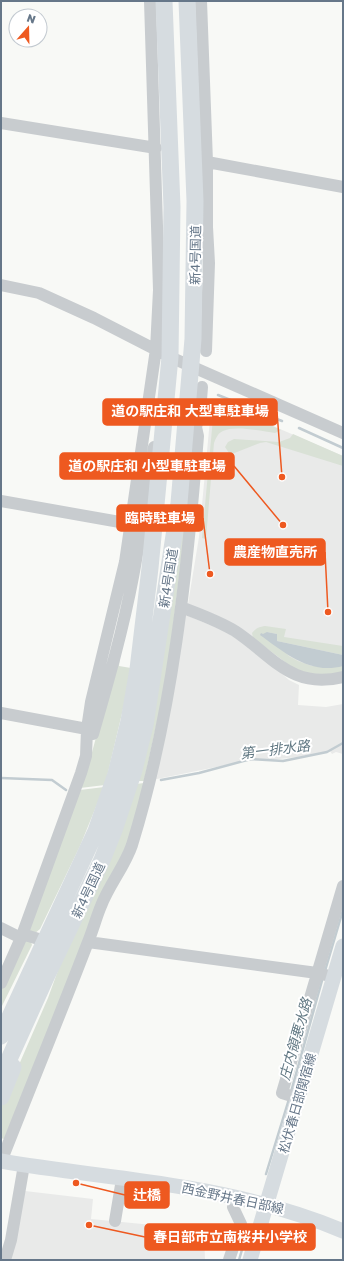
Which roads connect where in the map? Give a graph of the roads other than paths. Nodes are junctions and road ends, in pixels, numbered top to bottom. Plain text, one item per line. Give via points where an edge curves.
1 (150, 1) edge
2 (164, 1) edge
3 (187, 1) edge
4 (201, 1) edge
5 (1, 123) edge
6 (156, 148) junction
7 (207, 162) junction
8 (343, 186) edge
9 (201, 227) junction
10 (1, 285) edge
11 (166, 293) junction
12 (206, 351) dead end
13 (163, 353) junction
14 (191, 366) junction
15 (202, 387) dead end
16 (166, 401) junction
17 (191, 423) junction
18 (343, 433) edge
19 (1, 501) edge
20 (131, 524) junction
21 (182, 607) junction
22 (343, 677) edge
23 (1, 713) edge
24 (87, 729) junction
25 (86, 756) junction
26 (343, 886) edge
27 (1, 928) edge
28 (22, 936) junction
29 (45, 941) junction
30 (88, 942) junction
31 (343, 946) edge
32 (57, 953) junction
33 (325, 975) junction
34 (1, 983) edge
35 (1, 1036) edge
36 (1, 1077) edge
37 (1, 1097) edge
38 (1, 1162) edge
39 (24, 1166) junction
40 (122, 1179) junction
41 (267, 1204) junction
42 (234, 1207) dead end
43 (115, 1221) dead end
44 (343, 1230) edge
45 (6, 1260) edge
46 (230, 1260) edge
47 (250, 1260) edge

1 - 6 street
2 - 11 highway, 新4号国道 via 172,199
3 - 9 highway, 新4号国道 via 194,174
4 - 7 street
5 - 6 street
6 - 11 street
7 - 8 street
7 - 9 street
9 - 12 street via 209,263
9 - 14 highway, 新4号国道
10 - 13 street via 39,293
11 - 13 highway, 新4号国道
13 - 14 street
13 - 16 highway, 新4号国道
13 - 20 street
14 - 17 highway, 新4号国道
14 - 18 street
15 - 17 street via 200,412
16 - 25 street via 154,445 122,626
16 - 29 highway, 新4号国道 via 144,620 129,722 116,774 96,831
17 - 21 street via 198,436
17 - 32 highway, 新4号国道 via 140,748 114,830
19 - 20 street
20 - 24 street
21 - 22 street via 210,614 294,675 329,681
21 - 30 street via 164,718 131,847 102,904
23 - 24 street
24 - 25 street
25 - 28 street
26 - 33 street
27 - 28 street
28 - 29 street
28 - 34 street
29 - 35 highway, 新4号国道
30 - 33 street
30 - 38 street
31 - 33 main road, 松伏春日部関宿線
32 - 36 highway, 新4号国道
32 - 37 highway via 46,992
33 - 41 main road, 松伏春日部関宿線 via 292,1096
38 - 39 main road, 西金野井春日部線
39 - 40 main road, 西金野井春日部線
39 - 45 street
40 - 41 main road, 西金野井春日部線 via 188,1188
40 - 43 street
41 - 44 main road, 西金野井春日部線
41 - 47 main road, 松伏春日部関宿線
42 - 46 street via 241,1224

